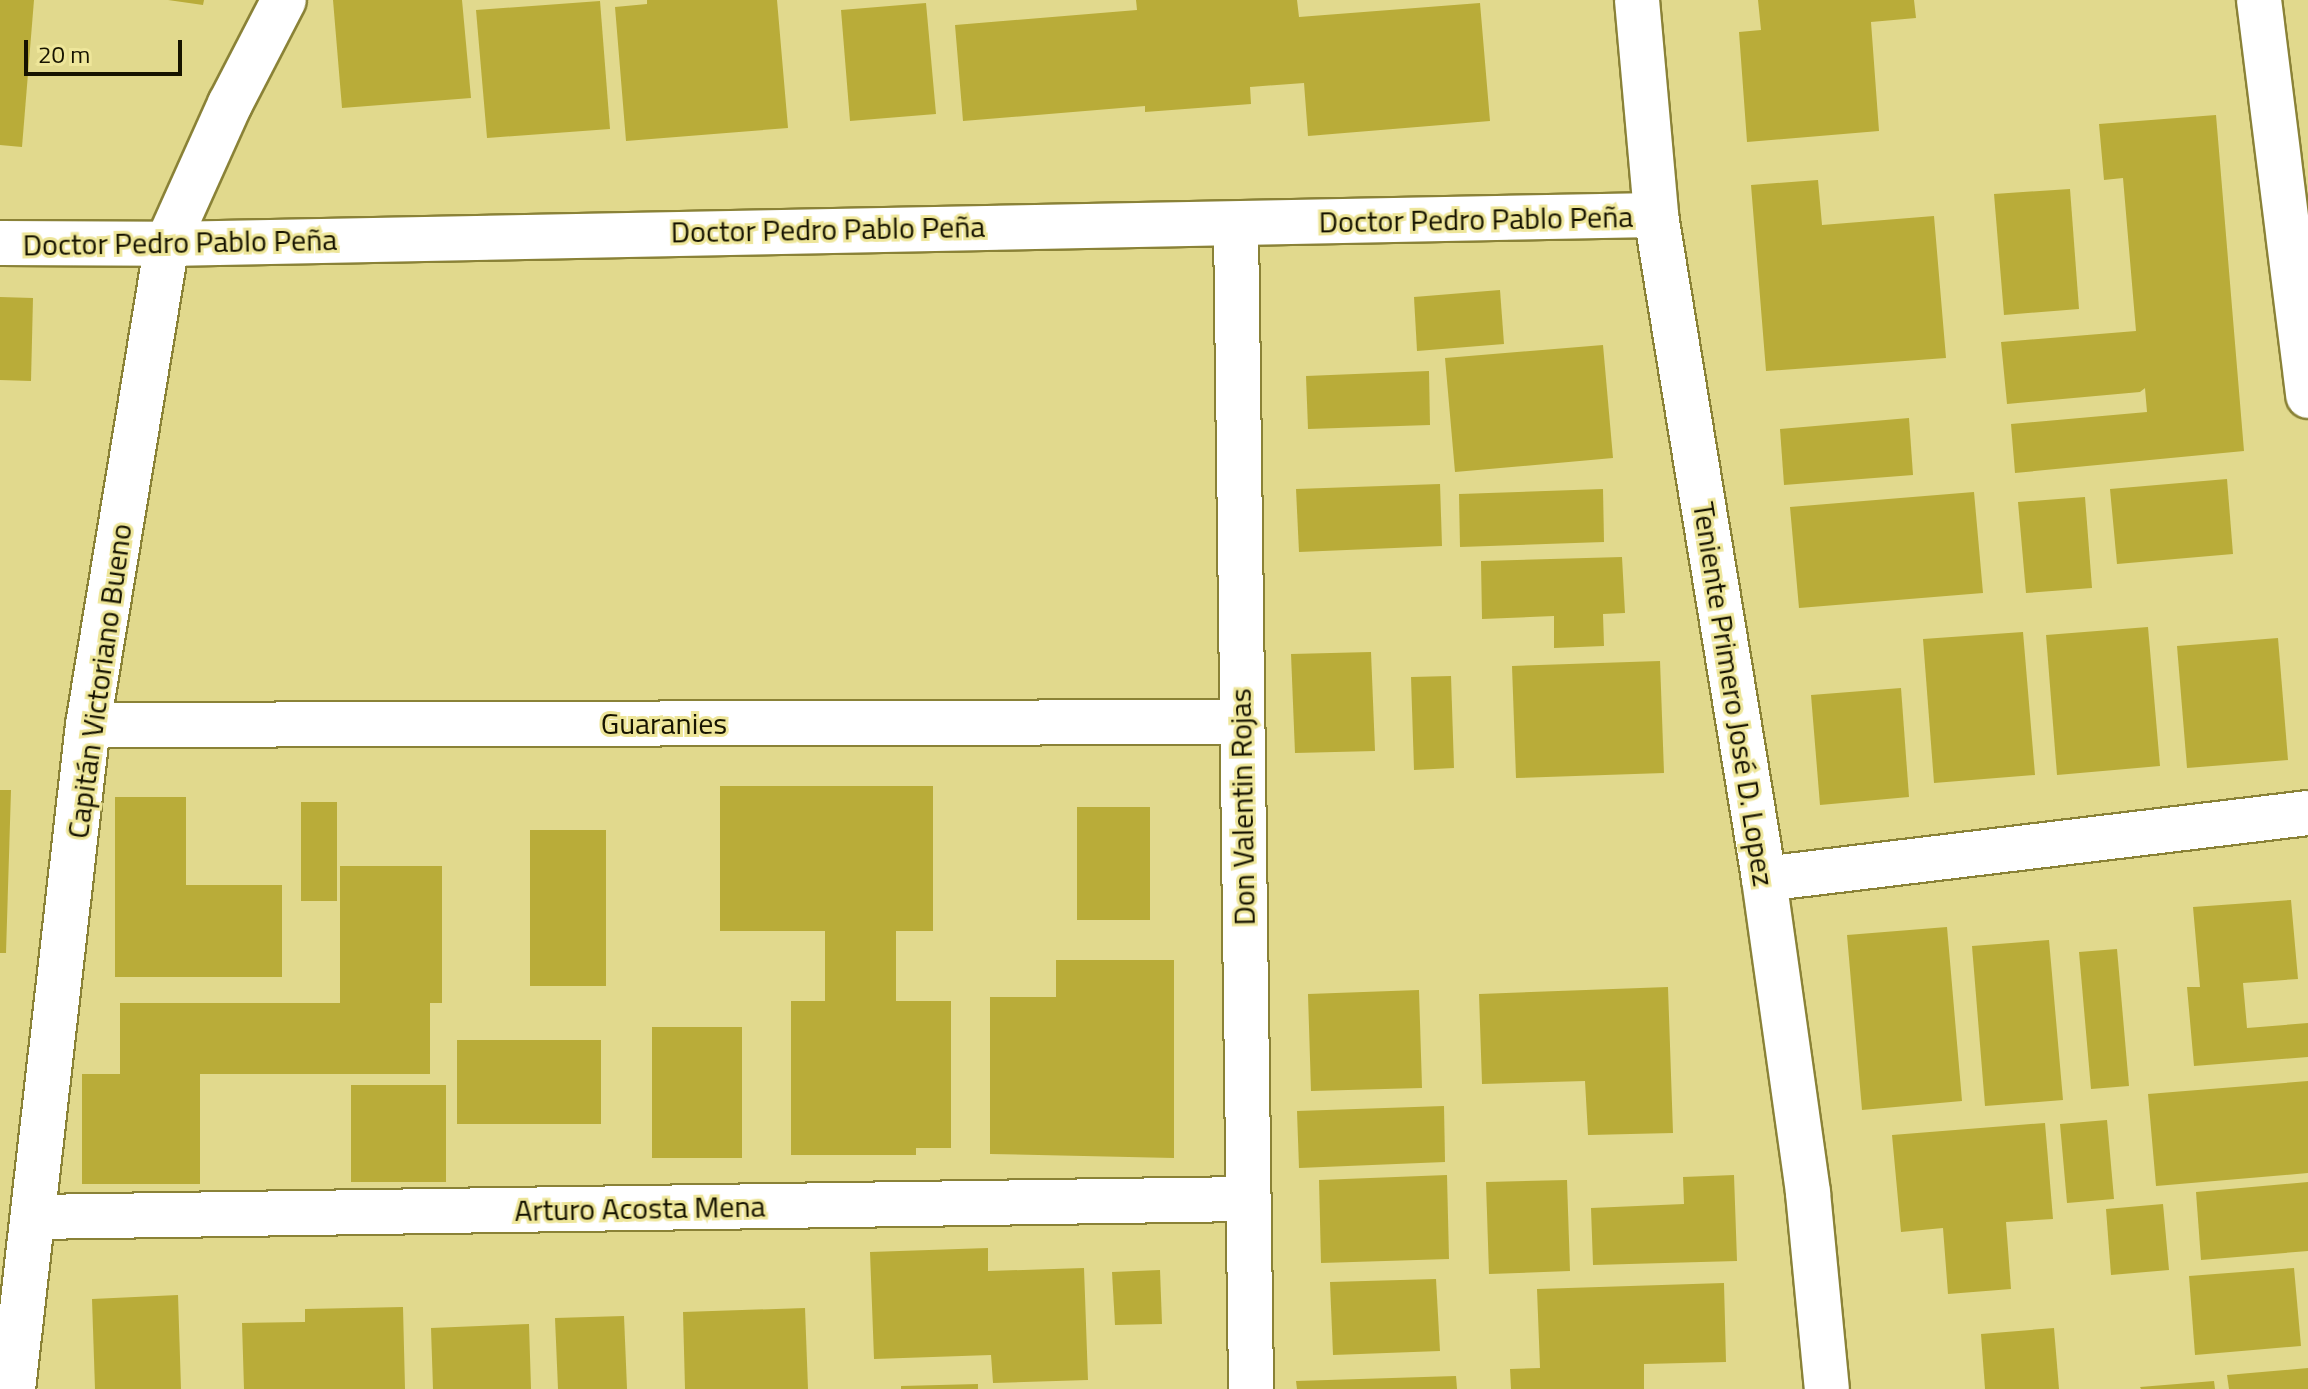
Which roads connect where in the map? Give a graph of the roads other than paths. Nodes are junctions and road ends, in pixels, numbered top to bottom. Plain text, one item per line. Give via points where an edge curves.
1 (284, 0) edge
2 (1637, 0) edge
3 (2259, 0) edge
4 (1656, 215) junction
5 (1236, 225) junction
6 (0, 243) edge
7 (167, 244) junction
8 (2308, 396) edge
9 (1240, 722) junction
10 (88, 725) junction
11 (2308, 813) edge
12 (1764, 879) junction
13 (1247, 1199) junction
14 (33, 1217) junction
15 (13, 1389) edge
16 (1251, 1389) edge
17 (1827, 1389) edge

1 - 7 street, Capitán Victoriano Bueno
2 - 4 street, Teniente Primero José D. Lopez
3 - 8 street
4 - 5 street, Doctor Pedro Pablo Peña
4 - 12 street, Teniente Primero José D. Lopez
5 - 7 street, Doctor Pedro Pablo Peña
5 - 9 street, Don Valentin Rojas
6 - 7 street, Doctor Pedro Pablo Peña
7 - 10 street, Capitán Victoriano Bueno
9 - 10 street, Guaranies
9 - 13 street, Don Valentin Rojas
10 - 14 street, Capitán Victoriano Bueno
11 - 12 street
12 - 17 street, Teniente Primero José D. Lopez via 1808,1193
13 - 14 street, Arturo Acosta Mena
13 - 16 street, Don Valentin Rojas
14 - 15 street, Capitán Victoriano Bueno

